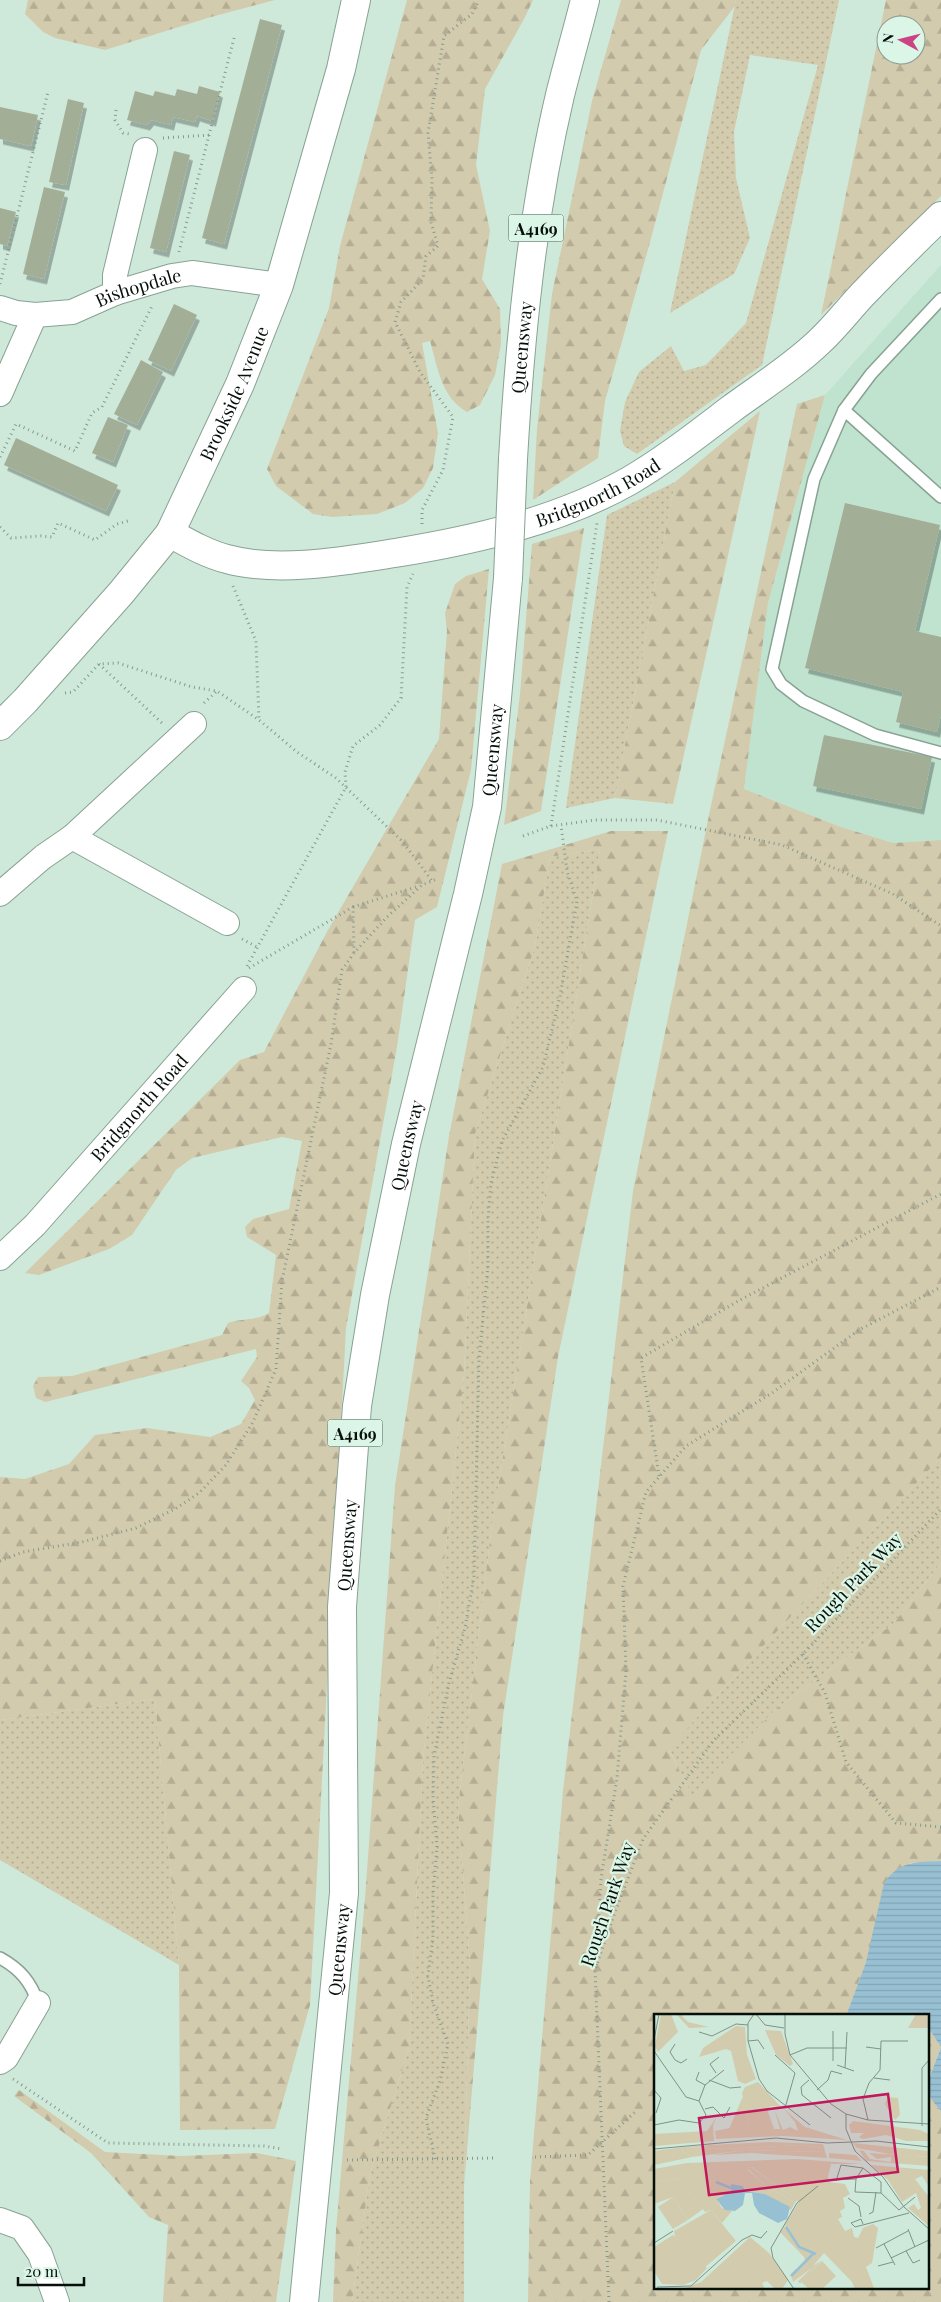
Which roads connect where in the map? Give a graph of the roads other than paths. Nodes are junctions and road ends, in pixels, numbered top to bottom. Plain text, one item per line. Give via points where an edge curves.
1 (356, 0) edge
2 (585, 0) edge
3 (145, 150) dead end
4 (941, 216) edge
5 (278, 285) junction
6 (115, 293) junction
7 (941, 299) edge
8 (0, 308) edge
9 (35, 315) junction
10 (0, 394) edge
11 (844, 410) junction
12 (941, 497) edge
13 (170, 533) junction
14 (0, 726) edge
15 (186, 731) road end
16 (941, 753) edge
17 (72, 837) junction
18 (0, 894) edge
19 (227, 923) dead end
20 (244, 979) road end
21 (2, 1254) edge
22 (0, 1958) edge
23 (38, 2004) joint
24 (4, 2069) edge
25 (0, 2220) edge
26 (57, 2302) edge
27 (304, 2302) edge

1 - 5 main road, Brookside Avenue via 341,69
2 - 27 main road, Queensway / A4169, bridge via 560,97 537,222 520,355 508,578 487,807 406,1144 375,1295 357,1406 342,1607 344,1893
3 - 6 street via 115,275
4 - 13 main road, Bridgnorth Road via 798,360 666,458 601,495 498,532 346,560 249,564 220,557
5 - 6 street, Bishopdale via 192,273
5 - 13 main road, Brookside Avenue via 240,384
6 - 9 street, Bishopdale via 72,312
7 - 11 lane via 872,374
8 - 9 street, Bishopdale via 16,314
9 - 10 street
11 - 12 lane
11 - 16 lane via 814,479 772,669 781,684 802,701 875,735
13 - 14 main road, Brookside Avenue via 25,702
15 - 17 street
17 - 18 street
17 - 19 street
20 - 21 street, Bridgnorth Road via 35,1226
22 - 23 lane via 33,1986
23 - 24 street via 6,2058
25 - 26 street via 22,2228 40,2254

